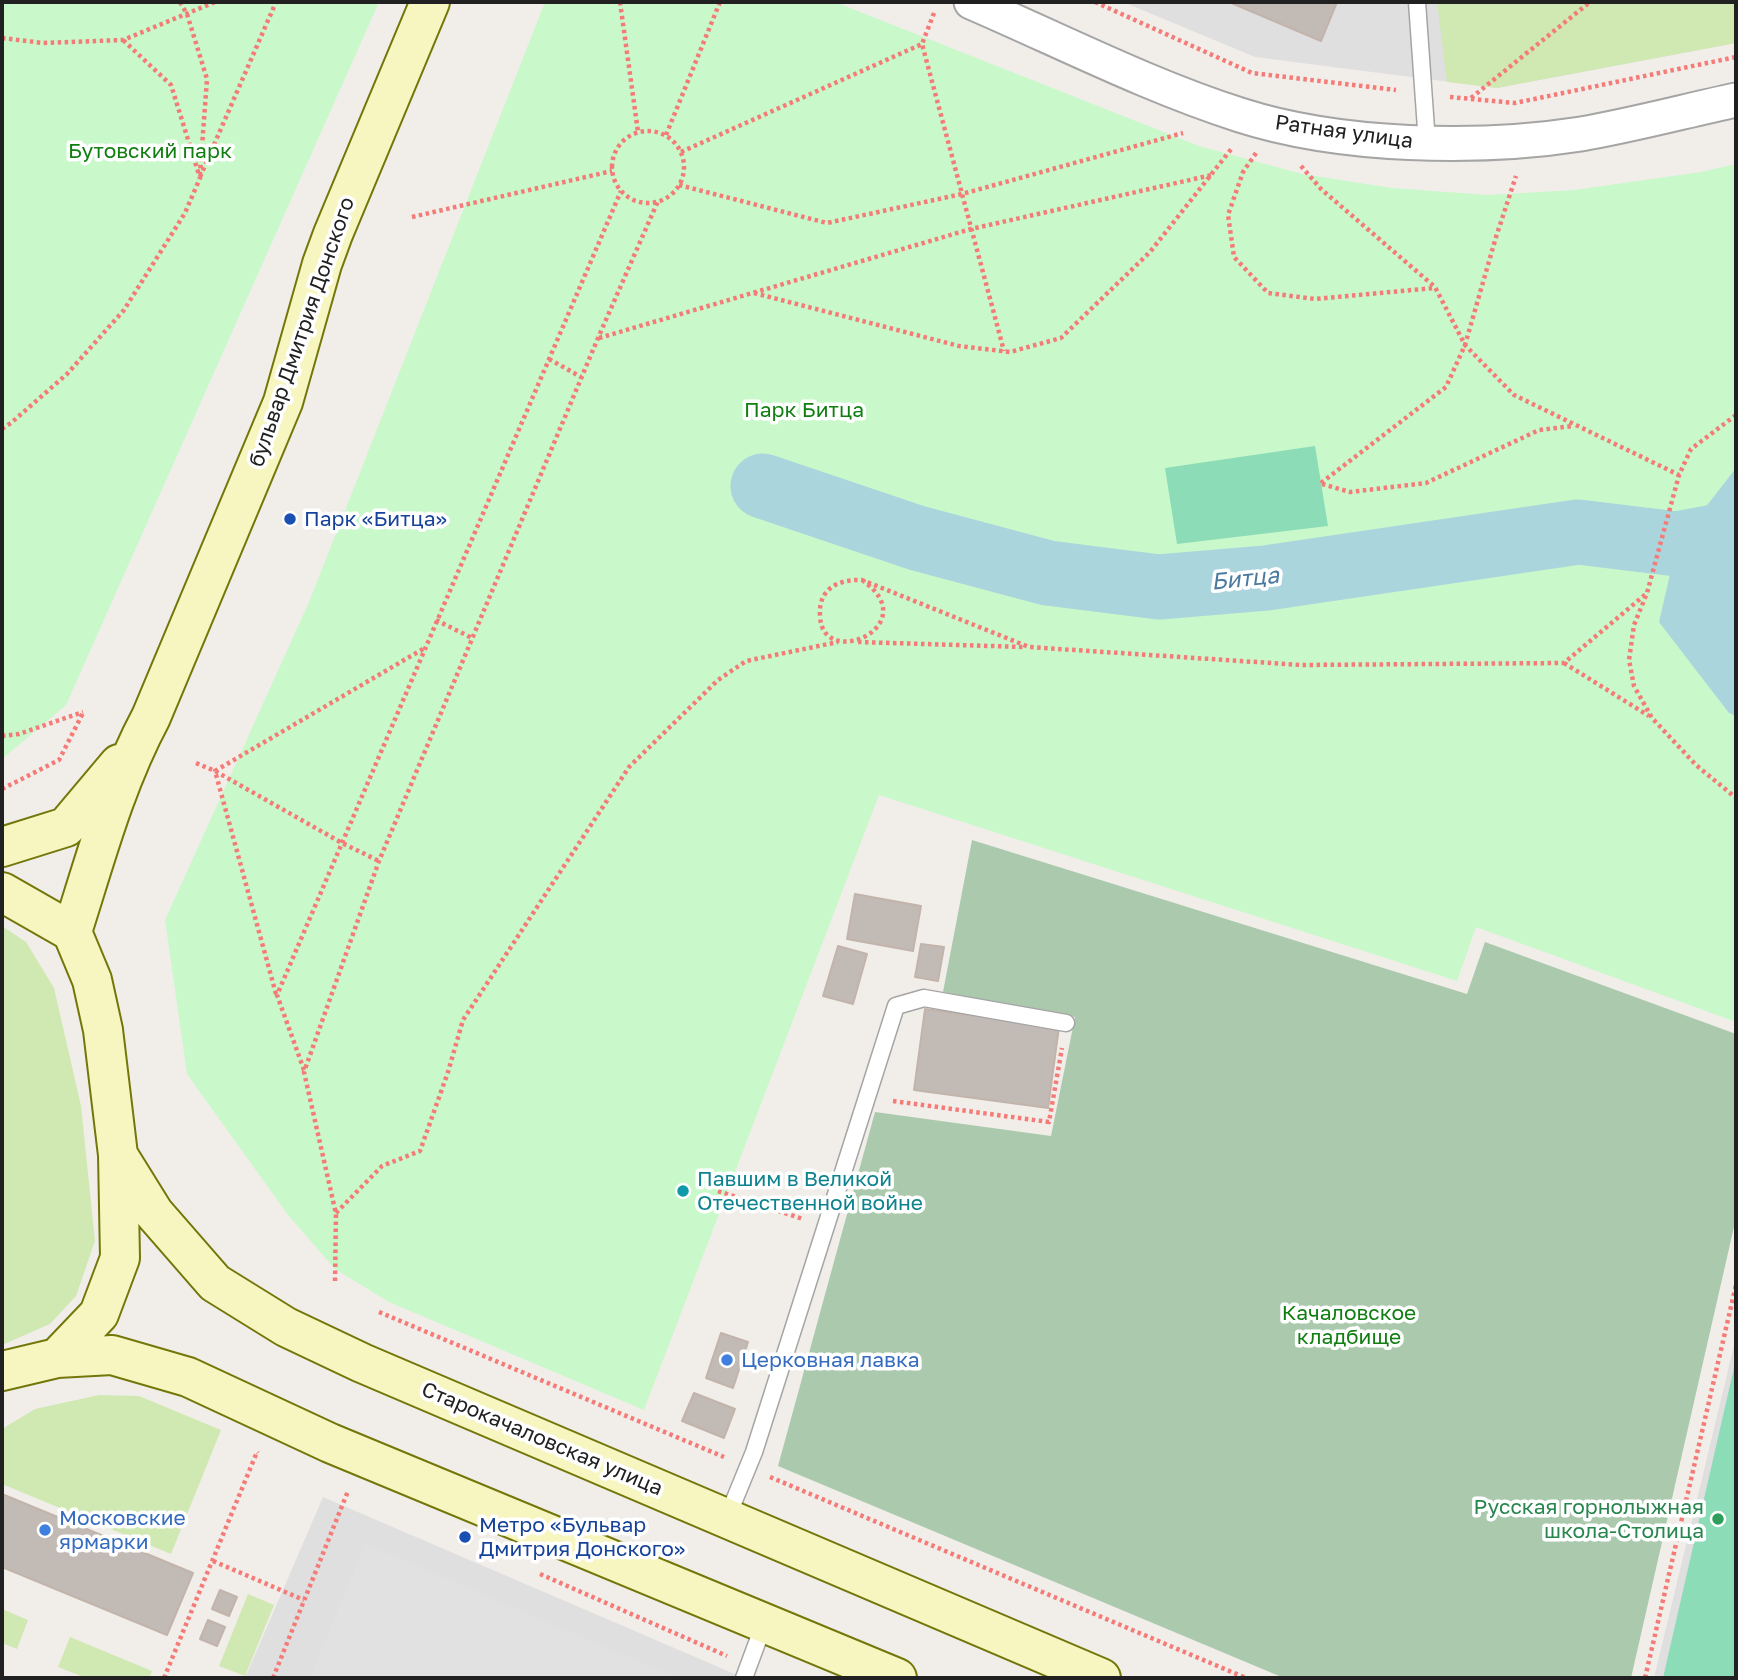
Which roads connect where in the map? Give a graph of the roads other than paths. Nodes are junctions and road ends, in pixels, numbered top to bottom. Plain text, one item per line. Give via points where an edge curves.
1 (430, 2) edge
2 (971, 2) edge
3 (1417, 2) edge
4 (1736, 100) edge
5 (1427, 143) junction
6 (140, 738) junction
7 (2, 846) edge
8 (2, 892) edge
9 (72, 932) junction
10 (1066, 1023) road end
11 (118, 1155) junction
12 (57, 1359) junction
13 (6, 1374) edge
14 (727, 1518) junction
15 (764, 1624) junction
16 (747, 1672) edge
17 (897, 1678) edge
18 (1101, 1678) edge

1 - 6 street, бульвар Дмитрия Донского via 329,244 283,402
2 - 5 street, Ратная улица via 1241,116 1361,138
3 - 5 lane
4 - 5 street, Ратная улица via 1581,134
6 - 7 street via 66,827
6 - 9 street
8 - 9 street
9 - 11 street via 92,980 103,1030
10 - 14 lane via 924,998 896,1006 748,1467
11 - 12 street via 121,1258 99,1314
11 - 14 street, Старокачаловская улица via 154,1213 215,1283 286,1327
12 - 13 street
12 - 15 street via 112,1355 188,1377 330,1443
14 - 18 street, Старокачаловская улица
15 - 16 lane
15 - 17 street

